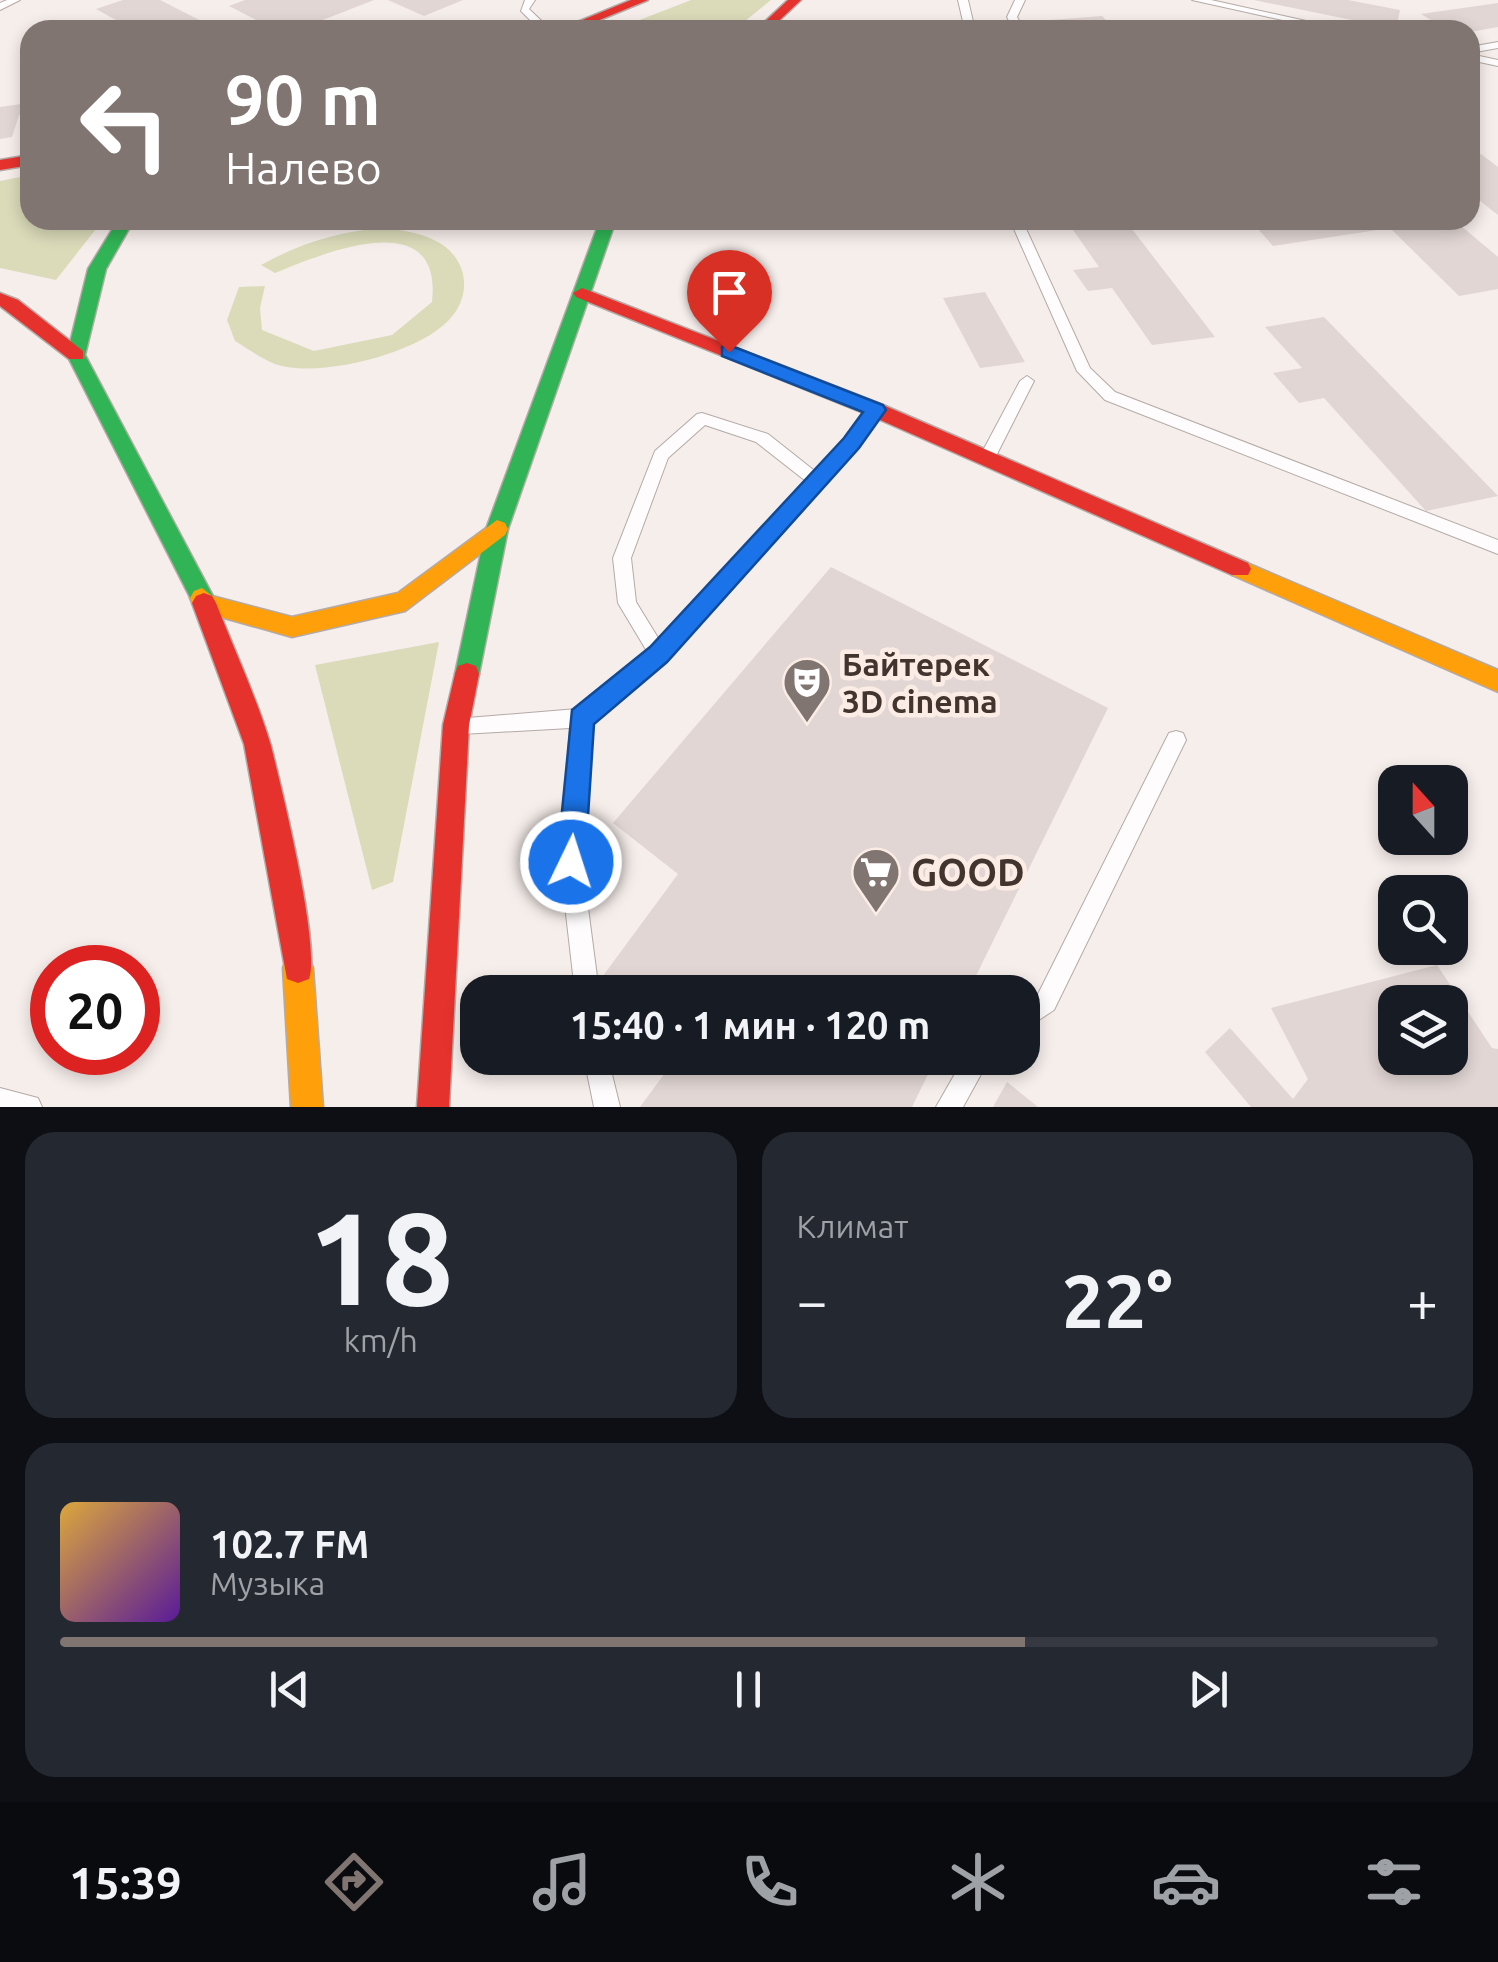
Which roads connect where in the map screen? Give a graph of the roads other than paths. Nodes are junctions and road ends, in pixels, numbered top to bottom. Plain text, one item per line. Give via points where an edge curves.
1 (15, 0) edge
2 (530, 0) edge
3 (642, 0) edge
4 (796, 0) edge
5 (1197, 0) edge
6 (0, 7) edge
7 (536, 20) edge
8 (590, 20) edge
9 (773, 20) edge
10 (1294, 20) edge
11 (120, 230) edge
12 (604, 230) edge
13 (1021, 230) edge
14 (582, 294) junction
15 (0, 300) edge
16 (76, 355) junction
17 (1027, 381) dead end
18 (876, 410) junction
19 (987, 458) junction
20 (815, 480) junction
21 (497, 529) junction
22 (1498, 547) edge
23 (204, 602) junction
24 (658, 655) junction
25 (1498, 681) edge
26 (581, 718) junction
27 (456, 725) junction
28 (1176, 740) dead end
29 (585, 975) edge
30 (1040, 1006) edge
31 (599, 1075) edge
32 (968, 1075) edge
33 (0, 1101) edge
34 (28, 1107) edge
35 (307, 1107) edge
36 (434, 1107) edge
37 (606, 1107) edge
38 (949, 1107) edge

1 - 6 lane
2 - 7 lane via 524,9
3 - 8 main road
4 - 9 main road
5 - 10 lane
11 - 16 main road via 97,270
12 - 14 main road
13 - 22 lane via 1084,371 1110,396
14 - 18 main road
14 - 21 main road
15 - 16 main road
16 - 23 main road
17 - 19 lane
18 - 19 main road
18 - 20 lane
19 - 25 main road
20 - 24 lane
20 - 24 lane via 762,438 702,418 661,455 622,558 627,604
21 - 23 main road via 404,601 292,627
21 - 27 main road
23 - 35 main road via 257,744 296,931
24 - 26 lane
26 - 27 lane
26 - 29 lane via 571,862
27 - 36 main road
28 - 30 lane
31 - 37 lane
32 - 38 lane
33 - 34 lane

